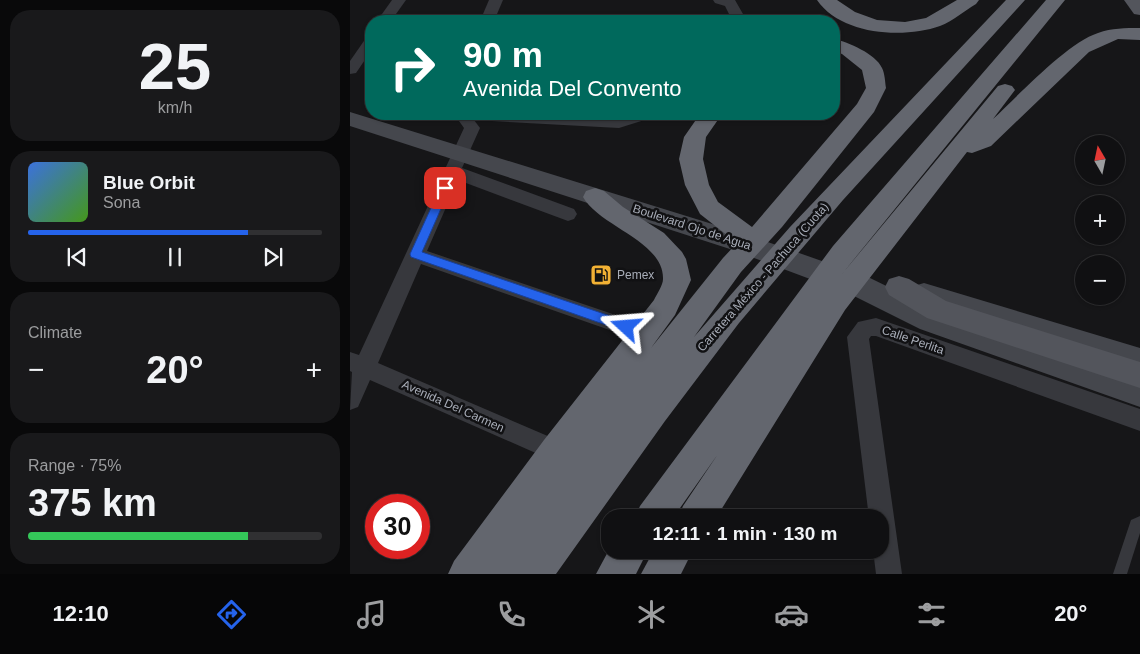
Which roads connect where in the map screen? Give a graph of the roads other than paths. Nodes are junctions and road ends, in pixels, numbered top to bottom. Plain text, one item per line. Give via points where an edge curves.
1 (399, 0) edge
2 (496, 0) edge
3 (720, 0) edge
4 (826, 0) edge
5 (970, 0) edge
6 (1016, 0) edge
7 (1056, 0) edge
8 (1075, 0) edge
9 (1133, 0) edge
10 (1140, 10) edge
11 (388, 15) edge
12 (489, 15) edge
13 (735, 15) edge
14 (1140, 34) edge
15 (840, 47) edge
16 (365, 50) edge
17 (350, 71) edge
18 (350, 108) edge
19 (365, 115) edge
20 (350, 119) edge
21 (377, 120) edge
22 (466, 120) edge
23 (567, 120) edge
24 (629, 120) edge
25 (707, 120) edge
26 (459, 156) junction
27 (950, 156) junction
28 (595, 197) junction
29 (568, 214) dead end
30 (746, 236) junction
31 (415, 254) junction
32 (852, 259) junction
33 (899, 286) junction
34 (824, 297) junction
35 (644, 333) junction
36 (1140, 361) edge
37 (358, 364) edge
38 (1140, 375) edge
39 (1140, 393) edge
40 (350, 400) edge
41 (1140, 420) edge
42 (556, 451) junction
43 (659, 509) edge
44 (700, 509) edge
45 (879, 509) edge
46 (1140, 522) edge
47 (624, 559) edge
48 (669, 559) edge
49 (886, 559) edge
50 (467, 574) edge
51 (495, 574) edge
52 (534, 574) edge
53 (615, 574) edge
54 (660, 574) edge
55 (889, 574) edge
56 (1120, 574) edge

1 - 11 street
2 - 12 street
3 - 13 street via 730,3
4 - 5 highway via 842,15 872,25 905,28 934,22
6 - 52 highway, Carretera México - Pachuca (Cuota) via 734,308 636,434
7 - 32 highway
8 - 27 highway
9 - 10 main road
14 - 27 highway via 1118,33 1082,48 983,141
15 - 51 highway via 872,68 876,88 866,106 773,221 732,265
16 - 17 street
18 - 19 main road, Boulevard Ojo de Agua
20 - 26 main road, Boulevard Ojo de Agua
21 - 26 main road, Boulevard Ojo de Agua
22 - 26 street via 472,128
23 - 24 street via 619,123
25 - 30 highway via 695,137 691,159 697,184 709,208
26 - 28 main road, Boulevard Ojo de Agua
26 - 29 street
26 - 30 main road, Boulevard Ojo de Agua
26 - 31 street
27 - 32 highway
28 - 35 highway via 655,240 673,259 677,280 665,307
28 - 39 main road, Boulevard Ojo de Agua via 742,243 860,286 930,321
30 - 33 main road, Boulevard Ojo de Agua
31 - 35 street
31 - 37 street
32 - 34 highway
33 - 36 main road, Boulevard Ojo de Agua
33 - 38 main road via 937,310
34 - 43 highway
34 - 44 highway
35 - 42 highway
37 - 40 street
37 - 42 street, Avenida Del Carmen
41 - 45 street, Calle Perlita via 876,327 865,328 858,337
42 - 50 highway
46 - 56 lane via 1136,525
47 - 53 highway
48 - 54 highway
49 - 55 street, Calle Perlita

